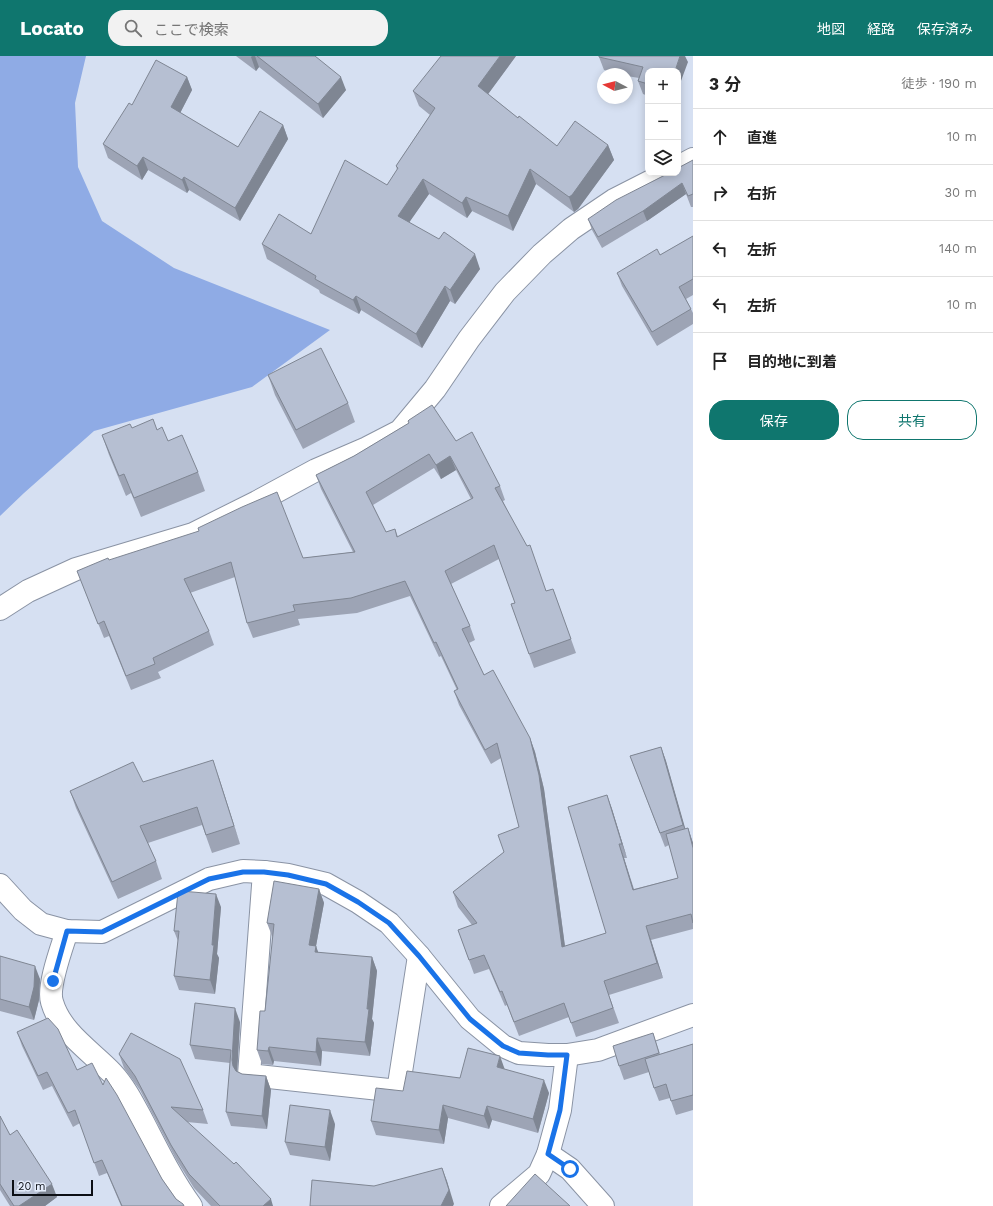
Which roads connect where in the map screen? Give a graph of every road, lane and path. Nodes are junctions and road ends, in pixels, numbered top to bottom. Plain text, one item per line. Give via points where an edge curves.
1 (693, 159) edge
2 (681, 165) edge
3 (661, 176) edge
4 (0, 609) edge
5 (264, 872) junction
6 (0, 885) edge
7 (67, 931) junction
8 (419, 956) junction
9 (693, 1015) edge
10 (567, 1055) junction
11 (548, 1154) junction
12 (191, 1206) edge
13 (501, 1206) edge
14 (603, 1206) edge

1 - 2 street
3 - 4 street via 614,200 571,229 542,254 505,292 435,390 400,431 316,470 193,534 76,569 28,591
5 - 7 street via 243,872 209,879 102,932
5 - 8 street via 326,884 389,923
5 - 8 street via 249,1075 398,1091
6 - 7 street via 23,910 41,924
7 - 12 street via 53,981 51,1000 75,1039 113,1074 132,1102 178,1188
8 - 10 street via 470,1019 503,1046 519,1053
9 - 10 street via 598,1050
10 - 11 street via 560,1110
11 - 13 street via 539,1174
11 - 14 street via 570,1169

